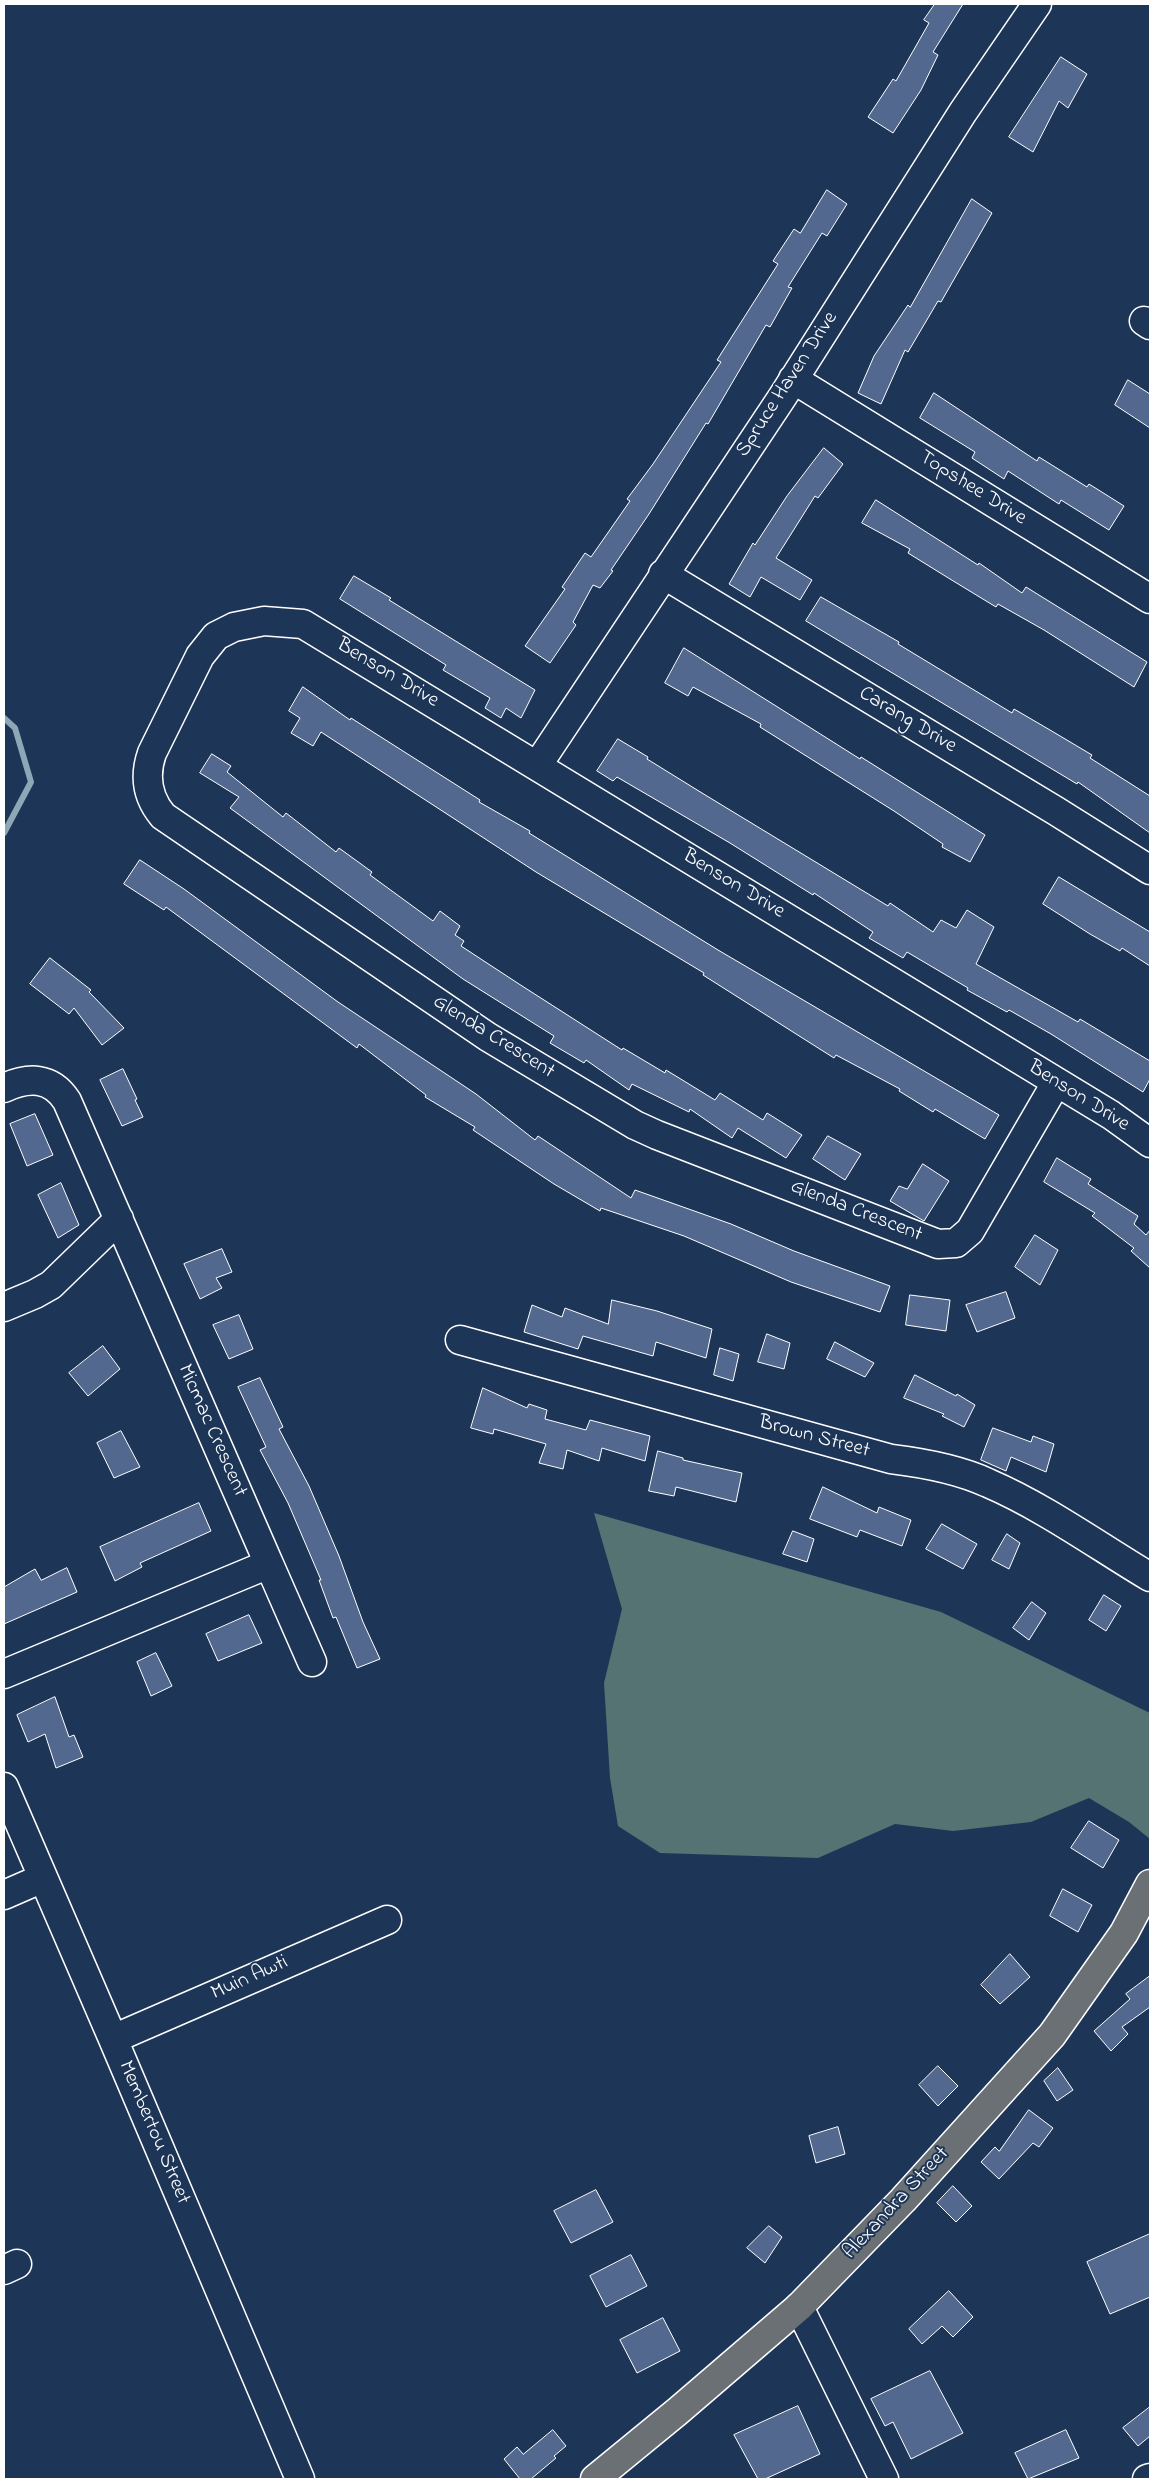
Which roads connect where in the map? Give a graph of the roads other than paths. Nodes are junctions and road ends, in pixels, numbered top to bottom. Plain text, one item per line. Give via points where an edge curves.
1 (1037, 4) edge
2 (794, 379) junction
3 (663, 574) junction
4 (1150, 599) edge
5 (314, 630) joint
6 (537, 766) junction
7 (1150, 870) edge
8 (1056, 1082) junction
9 (4, 1088) edge
10 (1150, 1143) edge
11 (119, 1219) junction
12 (4, 1307) edge
13 (460, 1340) dead end
14 (269, 1564) junction
15 (1150, 1577) edge
16 (312, 1662) dead end
17 (4, 1674) edge
18 (4, 1787) edge
19 (43, 1878) junction
20 (1150, 1884) edge
21 (4, 1895) edge
22 (387, 1920) dead end
23 (113, 2039) junction
24 (799, 2307) junction
25 (300, 2479) edge
26 (595, 2479) edge
27 (884, 2479) edge

1 - 2 street, Spruce Haven Drive via 963,112
2 - 3 street, Spruce Haven Drive
2 - 4 street, Topshee Drive
3 - 6 street, Spruce Haven Drive
3 - 7 street, Carang Drive
5 - 6 street, Benson Drive
5 - 8 street, Glenda Crescent via 289,621 264,621 234,627 212,640 200,656 152,753 147,779 153,803 169,821 506,1048 635,1125 944,1245 956,1243 970,1231
6 - 8 street, Benson Drive
8 - 10 street, Benson Drive
9 - 11 street, Micmac Crescent via 20,1081 38,1080 62,1093
11 - 12 street via 51,1285
11 - 14 street, Micmac Crescent
13 - 15 street, Brown Street via 891,1459 966,1474 1031,1506
14 - 16 street, Micmac Crescent
14 - 17 street
18 - 19 street, Membertou Street
19 - 21 street
19 - 23 street, Membertou Street
20 - 24 main road, Alexandra Street via 1124,1933 1052,2035 903,2200
22 - 23 street, Muin Awti
23 - 25 street, Membertou Street
24 - 26 main road, Alexandra Street
24 - 27 street

